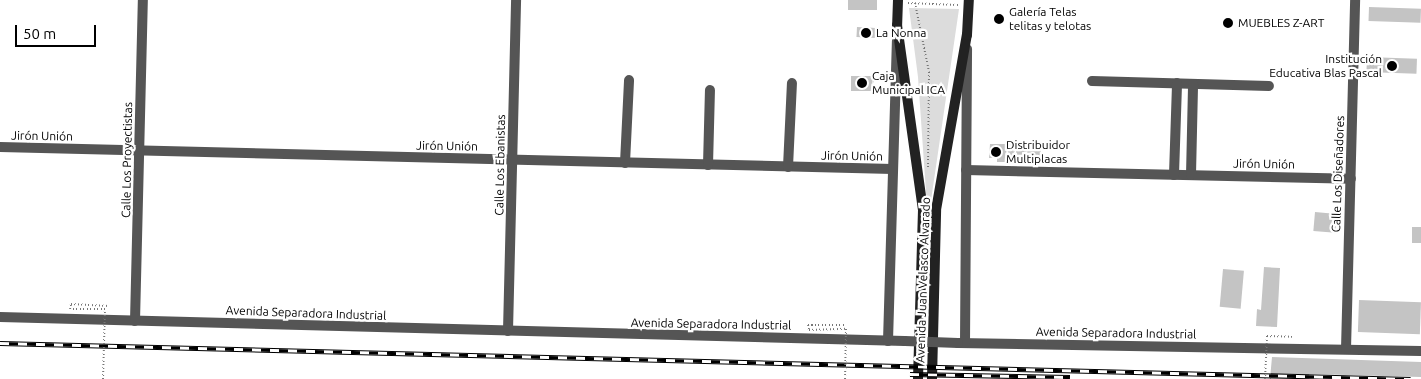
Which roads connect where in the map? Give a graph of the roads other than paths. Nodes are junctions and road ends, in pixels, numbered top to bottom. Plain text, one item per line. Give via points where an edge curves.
1 (143, 0) edge
2 (516, 0) edge
3 (1356, 0) edge
4 (898, 1) edge
5 (969, 3) edge
6 (897, 25) junction
7 (967, 35) junction
8 (629, 80) dead end
9 (1092, 81) dead end
10 (792, 83) dead end
11 (1177, 83) junction
12 (1194, 84) junction
13 (1269, 86) dead end
14 (710, 90) dead end
15 (0, 148) edge
16 (139, 151) junction
17 (512, 160) junction
18 (625, 163) junction
19 (708, 165) junction
20 (788, 167) junction
21 (893, 170) junction
22 (966, 170) junction
23 (1174, 175) junction
24 (1191, 175) junction
25 (1351, 179) junction
26 (0, 317) edge
27 (135, 321) junction
28 (508, 331) junction
29 (888, 341) junction
30 (962, 343) junction
31 (1346, 349) junction
32 (1421, 352) edge
33 (918, 379) edge
34 (932, 379) edge

1 - 16 street, Calle Los Proyectistas
2 - 17 street, Calle Los Ebanistas
3 - 25 street, Calle Los Diseñadores
4 - 6 main road, Avenida Juan Velasco Alvarado
5 - 7 main road, Avenida Juan Velasco Alvarado
6 - 21 street, Avenida Juan Velasco Alvarado
6 - 33 main road, Avenida Juan Velasco Alvarado via 923,210
7 - 22 street, Avenida Juan Velasco Alvarado
7 - 34 main road, Avenida Juan Velasco Alvarado via 936,210
8 - 18 street
9 - 11 street
10 - 20 street
11 - 12 street
11 - 23 street
12 - 13 street
12 - 24 street
14 - 19 street
15 - 16 street, Jirón Unión
16 - 17 street, Jirón Unión
16 - 27 street, Calle Los Proyectistas
17 - 18 street, Jirón Unión
17 - 28 street, Calle Los Ebanistas
18 - 19 street, Jirón Unión
19 - 20 street, Jirón Unión
20 - 21 street, Jirón Unión
21 - 29 street, Avenida Juan Velasco Alvarado
22 - 23 street, Jirón Unión
22 - 30 street, Avenida Juan Velasco Alvarado
23 - 24 street, Jirón Unión
24 - 25 street, Jirón Unión
25 - 31 street, Calle Los Diseñadores
26 - 27 street, Avenida Separadora Industrial
27 - 28 street, Avenida Separadora Industrial
28 - 29 street, Avenida Separadora Industrial
29 - 30 street, Avenida Separadora Industrial, bridge
30 - 31 street, Avenida Separadora Industrial
31 - 32 street, Avenida Separadora Industrial

